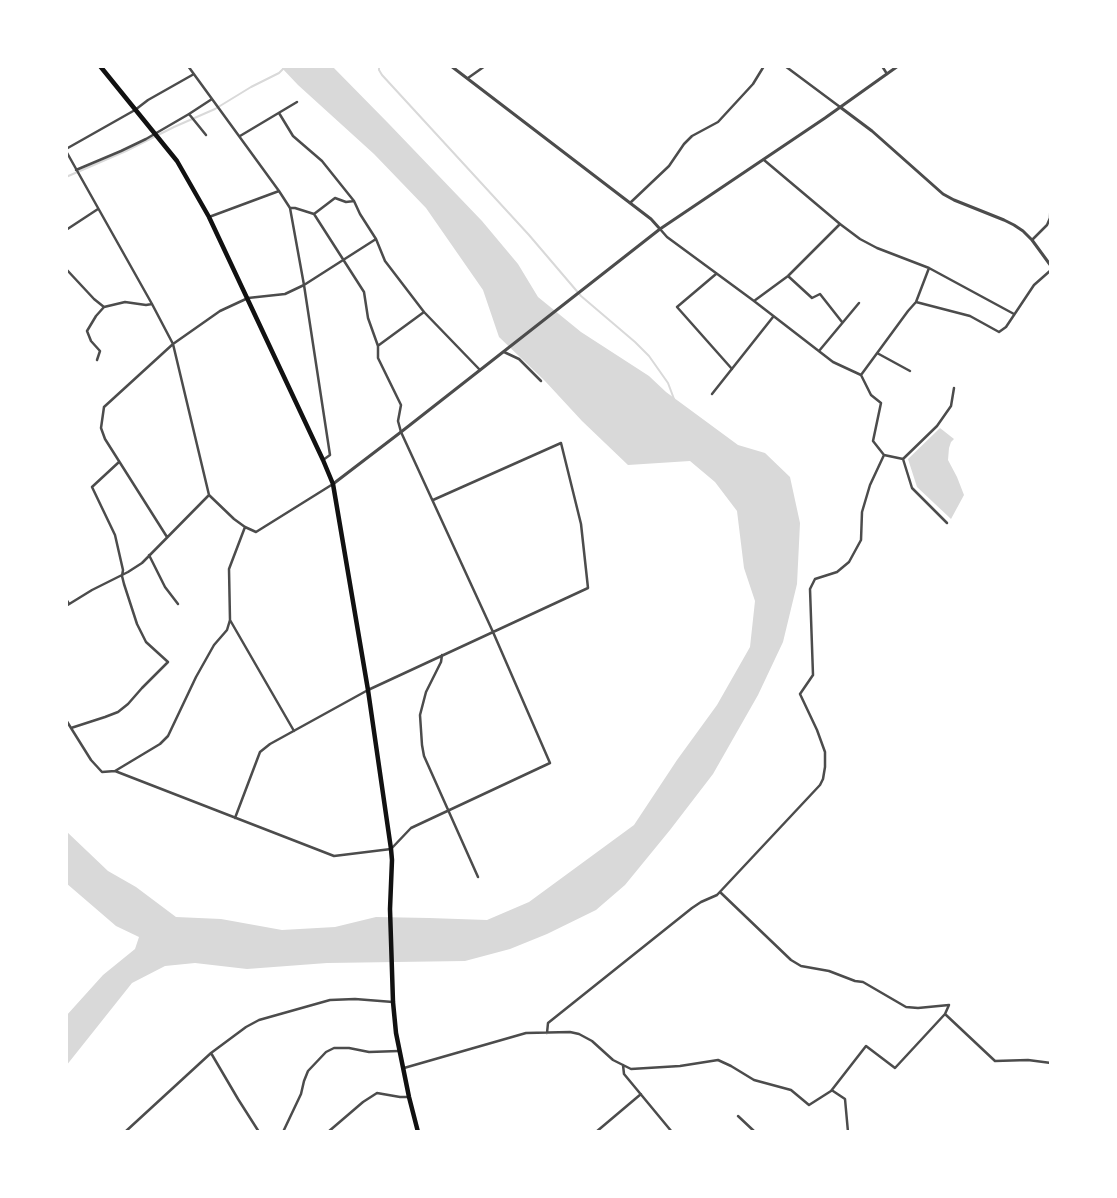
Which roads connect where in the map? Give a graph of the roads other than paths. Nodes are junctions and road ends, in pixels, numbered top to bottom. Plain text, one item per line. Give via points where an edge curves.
1 (100, 66) edge
2 (195, 66) edge
3 (451, 66) edge
4 (485, 66) edge
5 (764, 66) edge
6 (785, 66) edge
7 (882, 66) edge
8 (898, 66) edge
9 (189, 68) edge
10 (194, 74) junction
11 (887, 74) junction
12 (468, 79) junction
13 (212, 99) junction
14 (297, 102) dead end
15 (840, 107) junction
16 (135, 110) junction
17 (279, 113) junction
18 (190, 114) junction
19 (155, 134) junction
20 (206, 136) dead end
21 (240, 136) junction
22 (66, 150) edge
23 (764, 160) junction
24 (76, 170) junction
25 (279, 191) junction
26 (1051, 195) edge
27 (354, 201) junction
28 (630, 203) junction
29 (290, 208) junction
30 (98, 209) junction
31 (314, 214) junction
32 (209, 217) junction
33 (840, 224) junction
34 (660, 229) junction
35 (66, 230) edge
36 (376, 239) junction
37 (1032, 240) junction
38 (343, 259) junction
39 (66, 266) edge
40 (1051, 266) edge
41 (930, 268) junction
42 (1051, 270) edge
43 (717, 274) junction
44 (788, 276) junction
45 (304, 285) junction
46 (248, 298) junction
47 (754, 302) junction
48 (916, 302) junction
49 (152, 304) junction
50 (859, 304) dead end
51 (104, 307) junction
52 (424, 312) junction
53 (1014, 314) junction
54 (773, 316) junction
55 (842, 322) junction
56 (172, 344) junction
57 (378, 346) junction
58 (818, 351) junction
59 (504, 352) junction
60 (877, 354) junction
61 (97, 360) dead end
62 (732, 369) junction
63 (480, 370) junction
64 (910, 370) dead end
65 (861, 375) junction
66 (541, 380) dead end
67 (954, 388) dead end
68 (712, 394) dead end
69 (401, 432) junction
70 (884, 455) junction
71 (904, 459) junction
72 (323, 460) junction
73 (120, 462) junction
74 (333, 484) junction
75 (209, 495) junction
76 (433, 500) junction
77 (947, 523) dead end
78 (245, 527) junction
79 (167, 537) junction
80 (150, 555) junction
81 (122, 576) junction
82 (66, 599) edge
83 (178, 604) dead end
84 (68, 605) edge
85 (230, 620) junction
86 (493, 632) junction
87 (442, 656) junction
88 (368, 690) junction
89 (66, 720) edge
90 (71, 728) junction
91 (294, 731) junction
92 (115, 771) junction
93 (448, 811) junction
94 (235, 818) junction
95 (391, 849) junction
96 (478, 877) dead end
97 (720, 892) junction
98 (393, 1002) junction
99 (945, 1014) junction
100 (547, 1033) junction
101 (400, 1050) junction
102 (211, 1053) junction
103 (1051, 1063) edge
104 (623, 1065) junction
105 (404, 1068) junction
106 (831, 1091) junction
107 (641, 1094) junction
108 (409, 1098) junction
109 (738, 1116) dead end
110 (125, 1132) edge
111 (260, 1132) edge
112 (283, 1132) edge
113 (328, 1132) edge
114 (418, 1132) edge
115 (596, 1132) edge
116 (672, 1132) edge
117 (756, 1132) edge
118 (848, 1132) edge

1 - 16 main road
2 - 9 street
3 - 12 street
4 - 12 street
5 - 28 street via 753,84 718,122 692,136 669,166
6 - 15 street
7 - 11 street
8 - 11 street
9 - 10 street
10 - 13 street
10 - 16 street
11 - 15 street
12 - 28 street
13 - 18 street
13 - 21 street
14 - 17 street
15 - 23 street
15 - 37 street via 943,194 1014,225
16 - 19 main road
16 - 22 street
17 - 21 street
17 - 27 street via 293,136 322,161
18 - 19 street
18 - 20 street
19 - 24 street
19 - 32 main road via 177,161
21 - 25 street
22 - 24 street
23 - 33 street
23 - 34 street
24 - 30 street
25 - 29 street
25 - 32 street
26 - 37 street via 1050,218
27 - 31 street via 335,198
27 - 36 street
28 - 34 street
29 - 31 street
29 - 45 street
30 - 35 street
30 - 49 street
31 - 38 street
32 - 46 main road
33 - 41 street via 877,248
33 - 44 street
34 - 43 street
34 - 59 street
36 - 38 street
36 - 52 street via 385,261
37 - 40 street
38 - 45 street
38 - 57 street via 364,292 368,318
39 - 51 street
41 - 48 street
41 - 53 street
42 - 53 street via 1034,285
43 - 47 street
43 - 62 street via 677,307
44 - 47 street
44 - 55 street via 812,298 820,294
45 - 46 street via 285,294
45 - 72 street via 330,455
46 - 56 street via 220,311
46 - 72 main road
47 - 54 street
48 - 53 street via 970,316 999,332
48 - 60 street
49 - 51 street via 126,302
49 - 56 street
50 - 55 street
51 - 61 street via 87,332 100,351
52 - 57 street
52 - 63 street
54 - 58 street
54 - 62 street
55 - 58 street
56 - 73 street via 104,407 101,428
56 - 75 street
57 - 69 street via 378,358 401,405 398,421
58 - 65 street
59 - 63 street
59 - 66 street via 518,359
60 - 64 street
60 - 65 street
62 - 68 street
63 - 69 street
65 - 70 street via 871,395 881,403 873,441
67 - 71 street via 951,406 937,426
69 - 74 street
69 - 76 street
70 - 71 street
70 - 97 street via 862,512 861,540 849,562 837,572 815,578 810,589 813,676 800,694 825,752 823,779
71 - 77 street via 912,488
72 - 74 main road
73 - 79 street
73 - 81 street via 92,487 115,535
74 - 78 street via 256,532
74 - 88 main road
75 - 78 street
75 - 79 street
76 - 86 street
76 - 86 street via 562,443 581,524 588,588
78 - 85 street via 229,569
79 - 80 street
80 - 81 street
80 - 83 street via 165,587
81 - 84 street
81 - 90 street via 136,624 146,642 168,662 118,712
82 - 84 street
85 - 91 street
85 - 92 street via 227,630 196,677 168,736
86 - 87 street
86 - 93 street via 550,764
87 - 88 street
87 - 93 street via 420,715 424,756
88 - 91 street
88 - 95 main road
89 - 90 street
90 - 92 street via 102,772
91 - 94 street via 260,752
92 - 94 street
93 - 95 street via 410,828
93 - 96 street
94 - 95 street via 334,856
95 - 98 main road
97 - 99 street via 802,966 863,982 906,1007 949,1005
97 - 100 street via 692,908 548,1023
98 - 101 main road
98 - 102 street via 330,1000 259,1020
99 - 103 street via 995,1061
99 - 106 street via 895,1068 866,1046
100 - 104 street via 579,1034
100 - 105 street via 526,1033
101 - 105 main road
101 - 112 street via 369,1052 334,1048 326,1052 308,1070
102 - 110 street
102 - 111 street
104 - 106 street via 631,1069 718,1060 754,1080 791,1090 809,1105
104 - 107 street via 624,1074
105 - 108 main road
106 - 118 street via 846,1100
107 - 115 street
107 - 116 street
108 - 113 street via 377,1093
108 - 114 main road
109 - 117 street

